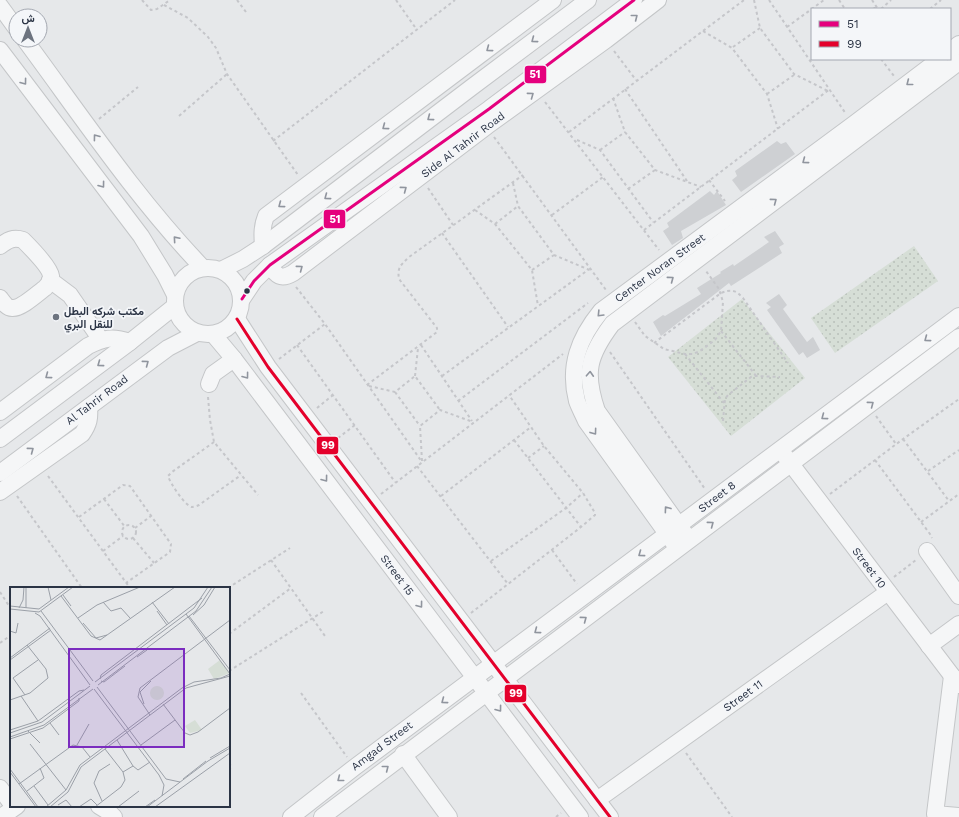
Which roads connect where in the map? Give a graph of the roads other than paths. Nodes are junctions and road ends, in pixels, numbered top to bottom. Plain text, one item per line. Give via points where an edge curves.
1 (588, 0) edge
2 (634, 0) edge
3 (658, 0) edge
4 (550, 3) edge
5 (0, 6) edge
6 (8, 17) edge
7 (558, 22) junction
8 (959, 44) edge
9 (31, 48) edge
10 (0, 50) edge
11 (951, 50) edge
12 (939, 60) edge
13 (959, 62) edge
14 (505, 105) junction
15 (0, 246) edge
16 (263, 246) junction
17 (270, 265) junction
18 (202, 268) junction
19 (221, 270) junction
20 (50, 280) junction
21 (0, 298) edge
22 (242, 299) junction
23 (175, 300) junction
24 (959, 316) edge
25 (237, 319) junction
26 (197, 333) junction
27 (214, 334) junction
28 (959, 337) edge
29 (100, 340) junction
30 (130, 342) junction
31 (234, 359) junction
32 (209, 384) road end
33 (88, 407) junction
34 (0, 412) edge
35 (0, 439) edge
36 (780, 450) junction
37 (791, 464) junction
38 (3, 483) edge
39 (673, 530) junction
40 (684, 544) junction
41 (927, 550) road end
42 (885, 589) junction
43 (959, 596) edge
44 (959, 624) edge
45 (929, 646) junction
46 (494, 664) junction
47 (475, 677) junction
48 (505, 678) junction
49 (955, 680) edge
50 (486, 692) junction
51 (403, 754) junction
52 (0, 788) edge
53 (597, 800) junction
54 (10, 801) edge
55 (13, 807) edge
56 (101, 807) edge
57 (959, 816) edge
58 (1, 817) edge
59 (114, 817) edge
60 (291, 817) edge
61 (322, 817) edge
62 (450, 817) edge
63 (580, 817) edge
64 (610, 817) edge

1 - 7 street
2 - 14 street
14 -> 3 street, Side Al Tahrir Road via 536,90
4 - 7 street
4 -> 16 street via 266,216 262,224
5 - 6 street
7 -> 16 street
8 - 11 street
18 -> 9 street via 152,210
10 -> 23 street via 141,236 165,275
12 -> 39 street, Center Noran Street via 606,308 590,324 575,359 577,401 586,421
39 -> 13 street, Center Noran Street via 597,411 591,394 589,375 592,357 601,339 612,324 696,259
14 - 17 street
17 -> 14 street, Side Al Tahrir Road via 275,274 281,277 288,276 487,126
15 - 20 street via 11,238 23,240 48,269
16 - 19 street
17 - 22 street via 254,281
18 - 19 street
18 - 23 street via 185,277 177,288
19 - 22 street via 234,279
20 - 21 street via 45,288 17,308 8,307
20 - 29 street via 70,295
22 - 25 street
23 - 26 street via 176,312 182,322
23 - 30 street
24 -> 36 street, Street 8
25 - 27 street via 227,329
25 - 46 street, Street 15 via 268,367
26 - 27 street
33 -> 26 street, Al Tahrir Road via 168,348
27 - 31 street, Street 15
37 -> 28 street, Street 8
29 - 30 street via 110,338
29 -> 34 street via 88,346
30 -> 35 street
31 - 32 street via 213,374
31 -> 47 street, Street 15
38 -> 33 street, Al Tahrir Road
33 - 38 street via 88,426 82,434 39,465
36 - 37 street, Street 10
36 - 39 street, Street 8
40 -> 37 street, Street 8
37 - 42 street, Street 10
39 - 40 street, Center Noran Street
39 -> 46 street, Street 8
48 -> 40 street, Street 8
41 - 43 street
42 - 45 street, Street 10
42 - 53 street, Street 11
44 - 45 street
45 - 49 street, Street 10
46 - 47 street, Street 8
46 - 48 street, Street 15
47 - 50 street, Street 15
47 -> 60 street, Amgad Street
48 - 50 street, Street 8
48 - 53 street, Street 15
49 - 57 street via 935,814
50 - 51 street, Amgad Street
50 -> 63 street, Street 15
61 -> 51 street, Amgad Street
51 - 62 street
52 - 54 street
53 - 64 street, Street 15
55 - 58 street
56 - 59 street

